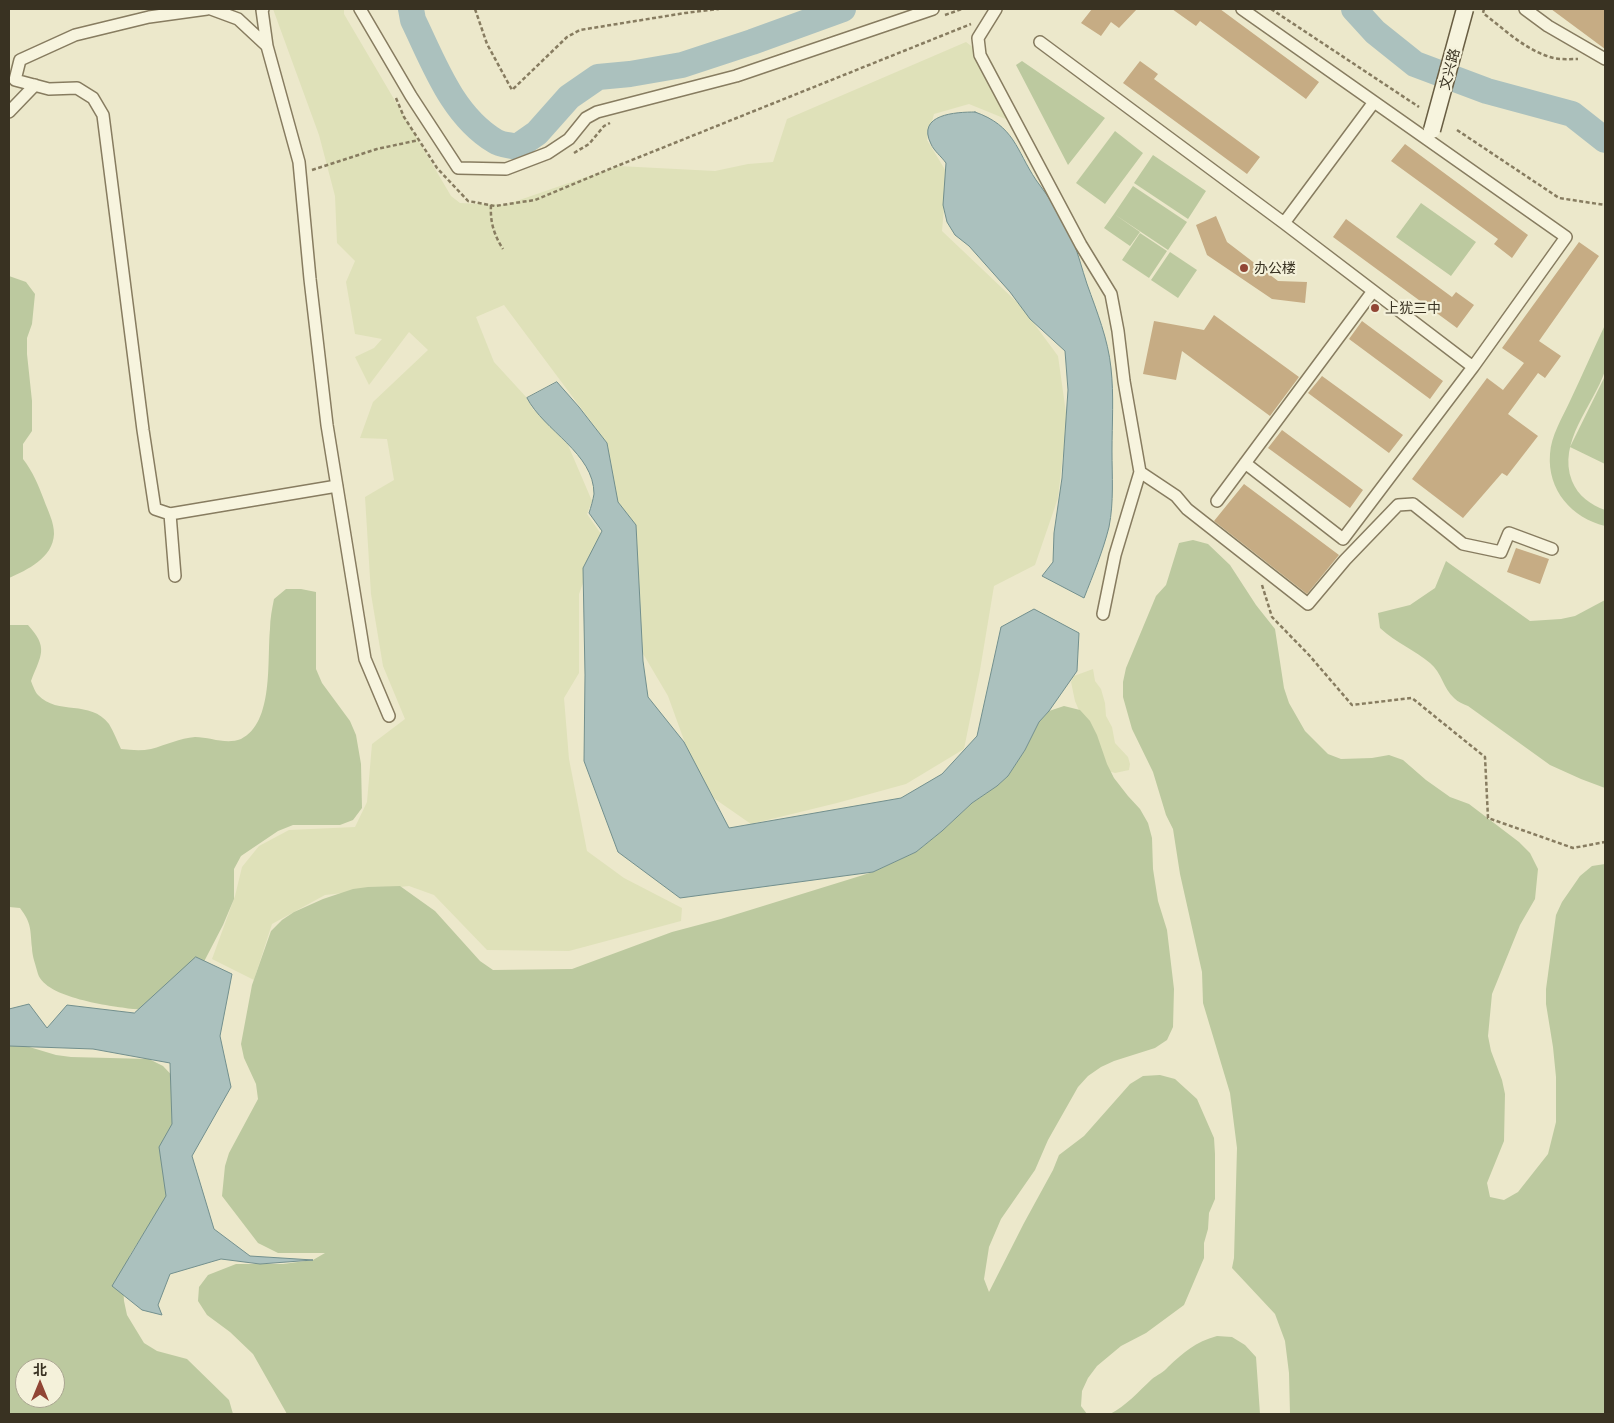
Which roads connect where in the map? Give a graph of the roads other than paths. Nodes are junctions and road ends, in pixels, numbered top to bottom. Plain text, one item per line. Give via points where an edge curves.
1 (207, 9) edge
2 (211, 9) edge
3 (263, 9) edge
4 (360, 9) edge
5 (933, 9) edge
6 (996, 9) edge
7 (1242, 9) edge
8 (1465, 9) edge
9 (1525, 9) edge
10 (1040, 42) dead end
11 (267, 46) junction
12 (1605, 58) edge
13 (35, 85) junction
14 (1374, 102) junction
15 (9, 112) edge
16 (1432, 130) dead end
17 (1284, 223) junction
18 (1373, 291) junction
19 (1472, 367) junction
20 (1245, 463) junction
21 (1140, 472) junction
22 (337, 486) junction
23 (1217, 501) dead end
24 (170, 514) junction
25 (1552, 549) dead end
26 (175, 576) dead end
27 (1103, 614) dead end
28 (388, 716) dead end

1 - 13 street via 149,17 75,35 20,60 15,80
2 - 11 street via 238,18
3 - 11 street
4 - 5 street via 458,168 506,169 548,153 569,139 586,118 597,112 736,76
6 - 21 street via 978,38 980,55 1111,294
7 - 14 street
8 - 16 street, 文兴路, bridge
9 - 12 street
10 - 17 street
11 - 22 street via 299,162 327,425
13 - 15 street
13 - 24 street via 49,89 77,88 93,98 103,115 142,430 155,509
14 - 17 street
14 - 19 street via 1566,238
17 - 18 street
18 - 19 street
18 - 20 street
19 - 20 street via 1343,539
20 - 23 street
21 - 25 street via 1176,496 1187,509 1308,604 1398,504 1413,504 1464,544 1501,552 1509,533
21 - 27 street via 1115,555
22 - 24 street
22 - 28 street via 365,659
24 - 26 street

